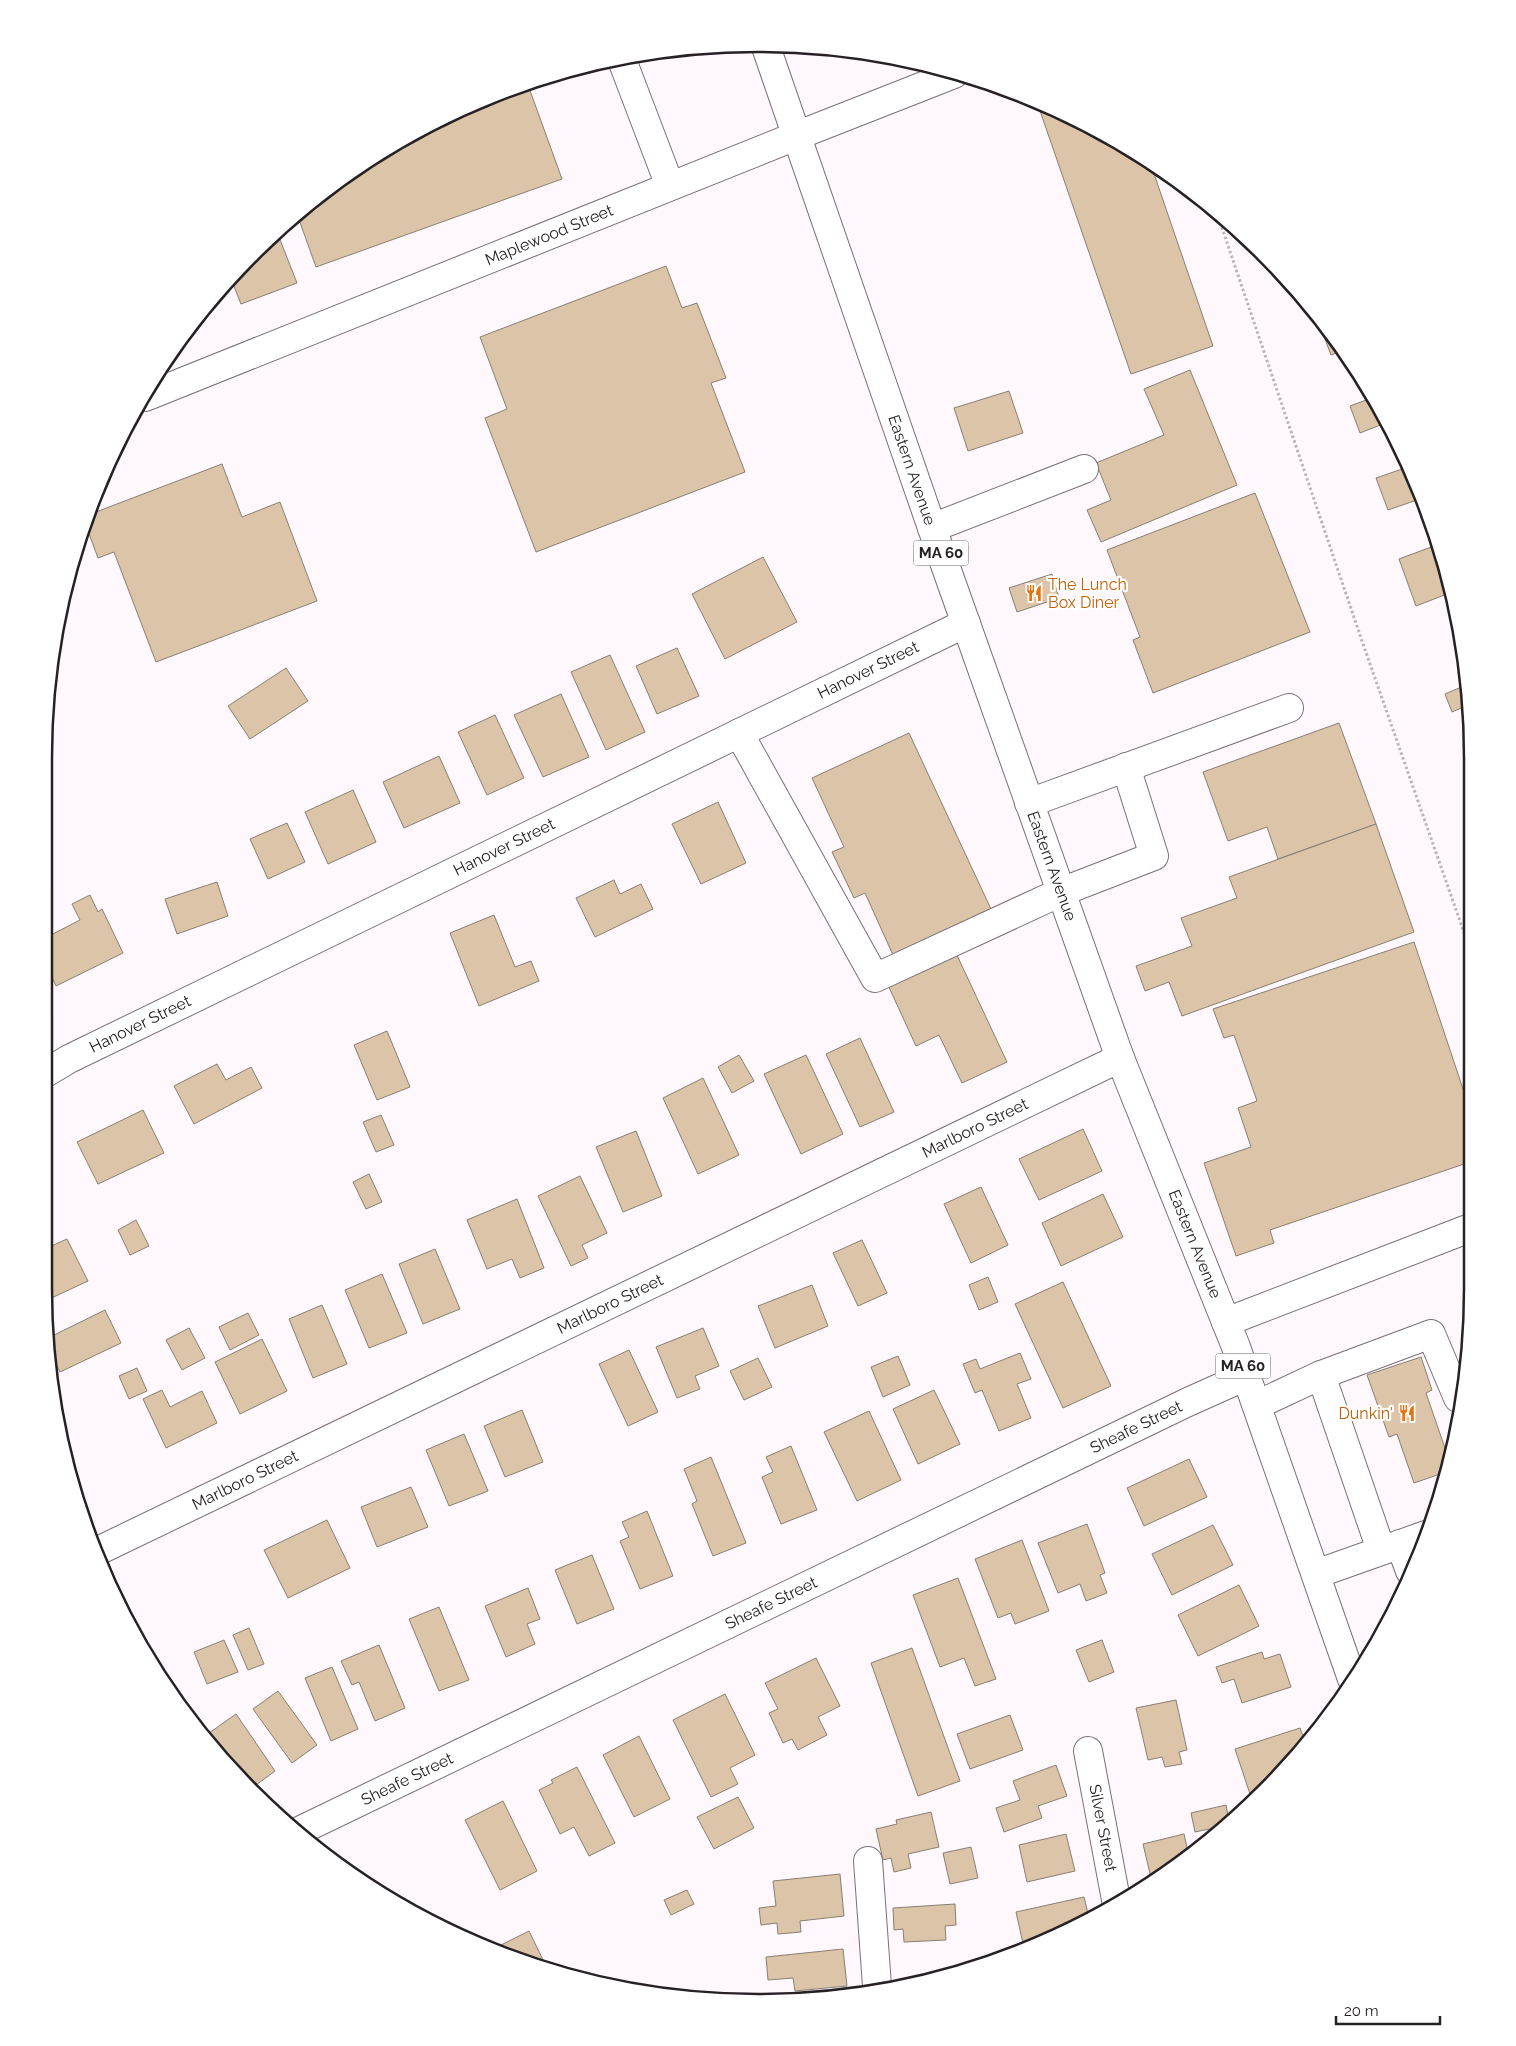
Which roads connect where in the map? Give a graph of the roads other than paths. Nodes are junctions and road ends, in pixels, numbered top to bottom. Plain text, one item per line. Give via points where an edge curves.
1 (768, 52) edge
2 (624, 65) edge
3 (944, 78) edge
4 (796, 136) junction
5 (670, 186) junction
6 (154, 393) edge
7 (1084, 469) dead end
8 (932, 528) junction
9 (966, 623) junction
10 (1289, 708) dead end
11 (739, 733) junction
12 (1126, 767) junction
13 (1029, 802) junction
14 (1061, 892) junction
15 (1120, 1058) junction
16 (52, 1069) edge
17 (1464, 1230) edge
18 (1226, 1322) junction
19 (1246, 1376) junction
20 (1321, 1376) junction
21 (1455, 1391) edge
22 (1257, 1405) junction
23 (1417, 1539) edge
24 (1391, 1547) junction
25 (103, 1549) edge
26 (1406, 1566) edge
27 (1316, 1574) junction
28 (1350, 1672) edge
29 (1088, 1751) dead end
30 (305, 1828) edge
31 (868, 1861) dead end
32 (1115, 1896) edge
33 (877, 1983) edge

1 - 4 street, Eastern Avenue / MA 60
2 - 5 street
3 - 4 street, Maplewood Street
4 - 5 street, Maplewood Street
4 - 8 street, Eastern Avenue / MA 60
5 - 6 street, Maplewood Street
7 - 8 street
8 - 9 street, Eastern Avenue / MA 60
9 - 11 street, Hanover Street
9 - 13 street, Eastern Avenue / MA 60
10 - 12 street
11 - 14 street via 875,978
11 - 16 street, Hanover Street
12 - 13 street
12 - 14 street via 1154,856
13 - 14 street, Eastern Avenue / MA 60
14 - 15 street, Eastern Avenue / MA 60
15 - 18 street, Eastern Avenue / MA 60
15 - 25 street, Marlboro Street
17 - 18 street
18 - 19 street, Eastern Avenue / MA 60
19 - 22 street, Eastern Avenue / MA 60
19 - 30 street, Sheafe Street
20 - 21 street via 1431,1334
20 - 22 street
20 - 24 street
22 - 27 street, Eastern Avenue / MA 60
23 - 24 street
24 - 26 street
24 - 27 street
27 - 28 street, Eastern Avenue / MA 60
29 - 32 street, Silver Street
31 - 33 street

